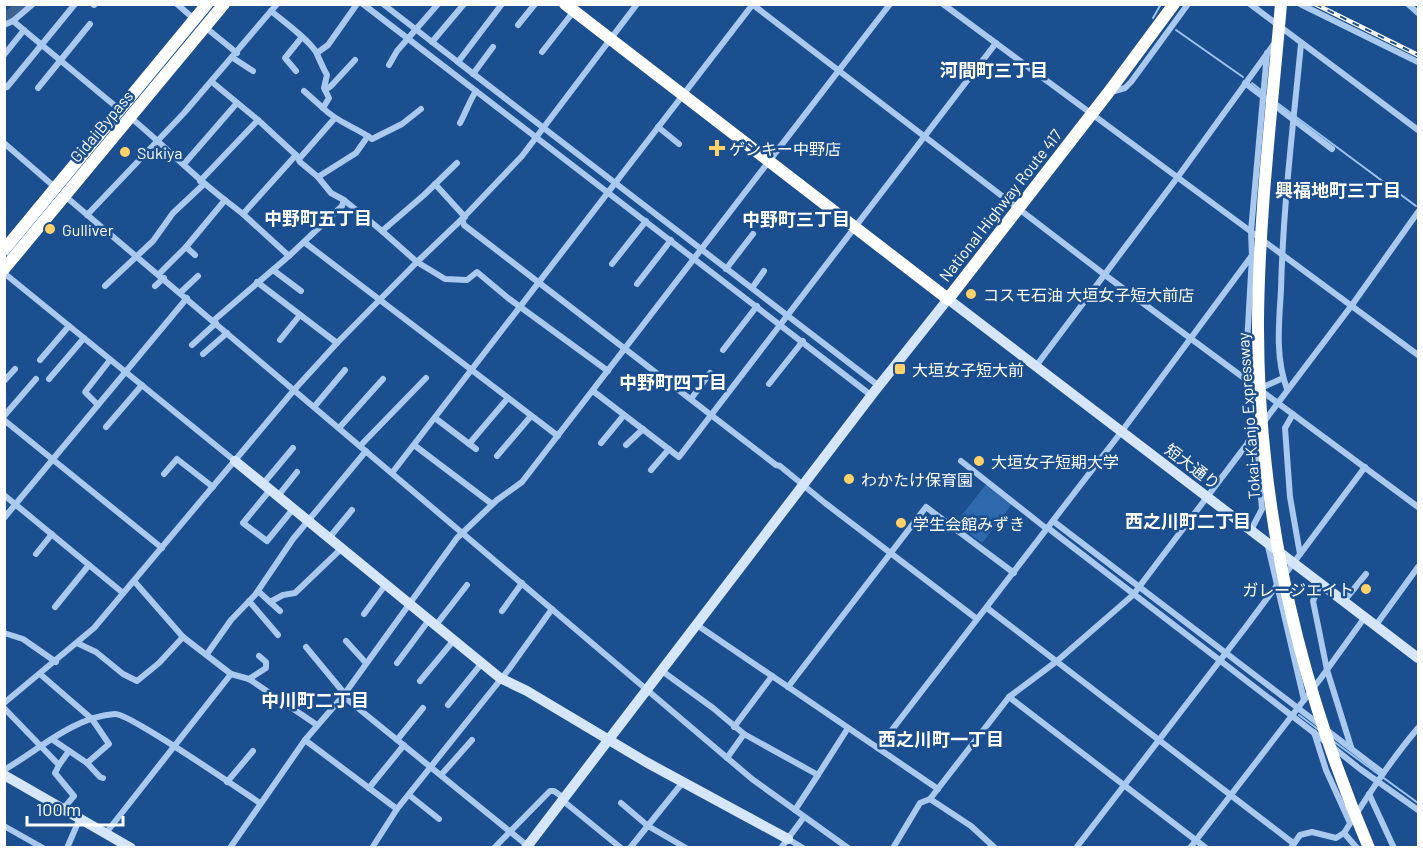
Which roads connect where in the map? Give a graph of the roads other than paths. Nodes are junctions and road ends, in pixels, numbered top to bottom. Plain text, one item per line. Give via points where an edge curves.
1 (33, 4) edge
2 (75, 4) edge
3 (177, 4) edge
4 (207, 4) edge
5 (224, 4) edge
6 (277, 4) edge
7 (357, 4) edge
8 (363, 4) edge
9 (383, 4) edge
10 (438, 4) edge
11 (464, 4) edge
12 (502, 4) edge
13 (535, 4) edge
14 (638, 4) edge
15 (890, 4) edge
16 (944, 4) edge
17 (1174, 4) edge
18 (1188, 4) edge
19 (1250, 4) edge
20 (1281, 4) edge
21 (1300, 4) edge
22 (1408, 4) edge
23 (753, 5) edge
24 (570, 8) edge
25 (271, 12) junction
26 (1419, 12) edge
27 (194, 19) junction
28 (13, 21) junction
29 (90, 24) dead end
30 (4, 25) edge
31 (518, 25) dead end
32 (205, 27) junction
33 (24, 30) junction
34 (1284, 31) junction
35 (412, 34) junction
36 (302, 37) junction
37 (610, 39) junction
38 (432, 42) junction
39 (996, 43) junction
40 (1301, 44) junction
41 (43, 45) junction
42 (494, 47) dead end
43 (542, 52) dead end
44 (1267, 53) junction
45 (317, 54) junction
46 (4, 56) edge
47 (235, 56) junction
48 (61, 59) junction
49 (356, 60) dead end
50 (458, 62) junction
51 (1419, 62) edge
52 (389, 65) dead end
53 (296, 70) dead end
54 (838, 70) junction
55 (253, 71) dead end
56 (473, 74) junction
57 (212, 82) junction
58 (1245, 83) junction
59 (8, 87) dead end
60 (38, 88) dead end
61 (325, 90) junction
62 (304, 91) dead end
63 (476, 91) junction
64 (1108, 93) junction
65 (682, 95) junction
66 (1264, 97) junction
67 (237, 103) junction
68 (323, 108) junction
69 (421, 109) dead end
70 (120, 110) junction
71 (1092, 114) junction
72 (131, 118) junction
73 (334, 119) junction
74 (1293, 119) junction
75 (258, 120) junction
76 (460, 123) dead end
77 (658, 127) junction
78 (1419, 130) edge
79 (540, 133) junction
80 (368, 136) junction
81 (925, 137) junction
82 (159, 140) junction
83 (4, 143) edge
84 (679, 144) dead end
85 (1332, 149) dead end
86 (297, 157) junction
87 (769, 161) junction
88 (457, 163) dead end
89 (184, 165) junction
90 (318, 177) junction
91 (1178, 178) junction
92 (202, 182) junction
93 (435, 184) junction
94 (612, 188) junction
95 (60, 191) junction
96 (225, 200) junction
97 (344, 200) junction
98 (1019, 209) junction
99 (1418, 212) edge
100 (243, 214) junction
101 (87, 215) junction
102 (464, 218) junction
103 (645, 221) junction
104 (855, 227) junction
105 (382, 231) junction
106 (1251, 231) junction
107 (753, 234) dead end
108 (671, 240) junction
109 (1263, 240) junction
110 (304, 242) junction
111 (186, 247) junction
112 (4, 250) edge
113 (698, 254) junction
114 (1282, 254) junction
115 (195, 255) dead end
116 (137, 256) junction
117 (289, 256) junction
118 (1252, 256) junction
119 (417, 262) junction
120 (612, 264) dead end
121 (726, 269) junction
122 (273, 270) junction
123 (4, 271) edge
124 (764, 271) dead end
125 (1105, 275) junction
126 (161, 276) junction
127 (198, 276) dead end
128 (257, 282) junction
129 (539, 283) junction
130 (637, 284) dead end
131 (105, 286) dead end
132 (155, 286) dead end
133 (752, 288) junction
134 (301, 291) dead end
135 (180, 293) junction
136 (187, 298) junction
137 (948, 299) junction
138 (379, 300) junction
139 (1352, 305) junction
140 (521, 306) junction
141 (757, 306) junction
142 (300, 315) junction
143 (785, 320) junction
144 (214, 322) junction
145 (69, 326) junction
146 (227, 333) junction
147 (84, 338) junction
148 (1191, 339) junction
149 (280, 340) dead end
150 (803, 341) junction
151 (337, 343) junction
152 (192, 345) dead end
153 (625, 349) junction
154 (723, 350) dead end
155 (203, 354) dead end
156 (1419, 355) edge
157 (40, 360) dead end
158 (111, 360) junction
159 (1036, 366) junction
160 (15, 369) dead end
161 (345, 370) dead end
162 (471, 371) junction
163 (608, 371) junction
164 (125, 372) junction
165 (710, 373) dead end
166 (426, 378) dead end
167 (1283, 378) junction
168 (36, 379) dead end
169 (49, 379) dead end
170 (383, 379) dead end
171 (1245, 379) junction
172 (4, 381) edge
173 (770, 384) dead end
174 (141, 385) junction
175 (1259, 389) junction
176 (1287, 389) junction
177 (294, 390) junction
178 (593, 391) junction
179 (876, 391) junction
180 (508, 398) junction
181 (691, 399) junction
182 (1277, 402) junction
183 (98, 405) junction
184 (314, 407) junction
185 (711, 414) junction
186 (1293, 414) junction
187 (624, 415) junction
188 (531, 416) junction
189 (4, 418) edge
190 (435, 418) junction
191 (106, 427) dead end
192 (339, 428) junction
193 (643, 429) junction
194 (1122, 431) junction
195 (558, 436) junction
196 (1248, 442) junction
197 (601, 443) dead end
198 (469, 444) junction
199 (414, 445) junction
200 (626, 445) dead end
201 (360, 446) junction
202 (293, 448) dead end
203 (476, 449) dead end
204 (669, 449) junction
205 (366, 451) junction
206 (497, 456) dead end
207 (53, 460) junction
208 (235, 461) junction
209 (961, 461) dead end
210 (1365, 467) junction
211 (651, 470) dead end
212 (297, 472) dead end
213 (392, 473) junction
214 (164, 474) dead end
215 (804, 484) junction
216 (213, 487) junction
217 (270, 490) junction
218 (4, 495) edge
219 (1208, 497) junction
220 (16, 504) junction
221 (492, 504) junction
222 (1419, 507) edge
223 (293, 509) junction
224 (352, 510) dead end
225 (4, 518) edge
226 (309, 521) junction
227 (1050, 525) junction
228 (1251, 530) junction
229 (462, 533) junction
230 (52, 534) junction
231 (329, 538) junction
232 (1266, 542) junction
233 (162, 548) junction
234 (342, 548) junction
235 (892, 552) junction
236 (36, 554) dead end
237 (1297, 558) junction
238 (89, 565) junction
239 (1419, 567) edge
240 (1014, 573) junction
241 (1366, 574) dead end
242 (134, 580) junction
243 (522, 583) junction
244 (1321, 583) junction
245 (386, 584) junction
246 (467, 585) dead end
247 (1276, 585) junction
248 (1137, 590) junction
249 (258, 591) junction
250 (123, 593) junction
251 (249, 601) junction
252 (1344, 601) junction
253 (270, 602) junction
254 (409, 603) junction
255 (55, 606) dead end
256 (987, 608) junction
257 (552, 609) junction
258 (502, 611) dead end
259 (280, 612) dead end
260 (364, 614) dead end
261 (1365, 617) junction
262 (977, 619) junction
263 (433, 623) junction
264 (697, 625) junction
265 (1376, 625) junction
266 (4, 633) edge
267 (278, 635) dead end
268 (183, 637) junction
269 (454, 640) junction
270 (346, 641) dead end
271 (77, 644) junction
272 (306, 647) dead end
273 (207, 654) junction
274 (259, 656) dead end
275 (1223, 656) junction
276 (1419, 658) edge
277 (1057, 661) junction
278 (56, 662) junction
279 (366, 663) junction
280 (397, 663) dead end
281 (482, 663) junction
282 (1327, 670) junction
283 (662, 671) junction
284 (40, 674) junction
285 (231, 674) junction
286 (772, 676) junction
287 (500, 678) junction
288 (249, 680) junction
289 (420, 681) dead end
290 (788, 687) junction
291 (647, 690) junction
292 (344, 694) junction
293 (1009, 697) junction
294 (1304, 700) junction
295 (4, 703) edge
296 (448, 705) dead end
297 (4, 708) edge
298 (423, 708) dead end
299 (1298, 708) junction
300 (1292, 715) junction
301 (93, 719) junction
302 (317, 725) junction
303 (734, 727) junction
304 (848, 728) junction
305 (1419, 728) edge
306 (1314, 731) junction
307 (744, 734) junction
308 (1159, 739) junction
309 (52, 740) junction
310 (305, 740) junction
311 (397, 740) junction
312 (472, 740) dead end
313 (609, 740) junction
314 (404, 745) junction
315 (42, 746) junction
316 (174, 747) junction
317 (878, 748) junction
318 (1352, 748) junction
319 (69, 751) junction
320 (252, 751) dead end
321 (727, 758) junction
322 (87, 763) junction
323 (59, 765) junction
324 (431, 767) junction
325 (4, 770) edge
326 (818, 775) junction
327 (4, 776) edge
328 (441, 776) junction
329 (1380, 777) junction
330 (103, 778) dead end
331 (227, 782) junction
332 (683, 782) junction
333 (1123, 785) junction
334 (369, 788) junction
335 (938, 789) junction
336 (1230, 794) junction
337 (1369, 794) junction
338 (409, 795) junction
339 (563, 799) junction
340 (930, 799) junction
341 (260, 803) junction
342 (621, 804) dead end
343 (63, 809) junction
344 (397, 809) junction
345 (795, 810) junction
346 (1419, 810) edge
347 (804, 817) junction
348 (80, 818) junction
349 (439, 819) dead end
350 (1350, 823) junction
351 (4, 826) edge
352 (648, 826) junction
353 (510, 832) junction
354 (106, 833) junction
355 (1344, 833) junction
356 (1195, 840) junction
357 (784, 843) edge
358 (1292, 845) edge
359 (528, 847) edge
360 (43, 848) edge
361 (67, 848) edge
362 (131, 848) edge
363 (230, 848) edge
364 (372, 848) edge
365 (494, 848) edge
366 (621, 848) edge
367 (630, 848) edge
368 (686, 848) edge
369 (803, 848) edge
370 (848, 848) edge
371 (893, 848) edge
372 (995, 848) edge
373 (1076, 848) edge
374 (1190, 848) edge
375 (1206, 848) edge
376 (1357, 848) edge
377 (1369, 848) edge
378 (1394, 848) edge

1 - 28 street
2 - 41 street
3 - 27 street
4 - 27 highway, Gidai Bypass
5 - 32 highway, Gidai Bypass
6 - 25 street
7 - 45 street
8 - 35 street
9 - 35 street
10 - 35 street
11 - 38 street
12 - 50 street
13 - 31 street
14 - 37 street
15 - 54 street
16 - 39 street
17 - 64 highway, National Highway Route 417
18 - 64 street via 1131,82
19 - 34 street
20 - 377 highway, Tokai-Kanjo Expressway, bridge via 1261,251 1259,373 1264,449 1283,578 1302,659 1335,764
21 - 51 street
22 - 26 street
23 - 54 street
23 - 65 street
24 - 37 highway, National Highway Route 417
24 - 43 street
25 - 36 street
25 - 47 street
27 - 70 highway, Gidai Bypass
28 - 30 street
28 - 33 street
29 - 48 street
32 - 47 street
32 - 72 highway, Gidai Bypass
33 - 41 street
33 - 46 street
34 - 40 street
34 - 44 street
35 - 38 street
35 - 52 street via 396,47
35 - 63 street
36 - 45 street
36 - 53 street via 285,58
37 - 65 highway, National Highway Route 417
37 - 79 street
38 - 50 street
39 - 71 street
39 - 81 street
40 - 74 street
40 - 78 street
41 - 48 street
41 - 59 street
42 - 56 street
44 - 58 street
44 - 66 street
45 - 61 street via 327,75
47 - 55 street
47 - 57 street
48 - 60 street
48 - 70 street
49 - 61 street
50 - 56 street
54 - 81 street
54 - 87 street
56 - 79 street
57 - 67 street
57 - 82 street
58 - 66 street
58 - 91 street
61 - 68 street via 329,98
62 - 68 street
63 - 76 street
63 - 79 street
64 - 71 highway, National Highway Route 417
65 - 77 street
65 - 87 highway, National Highway Route 417
66 - 74 street
66 - 106 street
67 - 75 street
67 - 89 street
68 - 73 street
69 - 80 street via 402,124 372,139
70 - 95 highway, Gidai Bypass
71 - 91 street
71 - 98 highway, National Highway Route 417
72 - 82 street
72 - 95 highway, Gidai Bypass
73 - 80 street
73 - 86 street
74 - 85 street
74 - 114 street
75 - 86 street
75 - 92 street
77 - 84 street
77 - 94 street
79 - 94 street
79 - 94 street
79 - 102 street
80 - 90 street via 356,153
81 - 98 street
81 - 104 street
82 - 89 street
82 - 101 street
83 - 95 street
86 - 90 street
86 - 100 street
87 - 104 highway, National Highway Route 417
87 - 113 street
88 - 93 street
89 - 92 street
90 - 97 street via 331,193
91 - 106 street
91 - 125 street
92 - 96 street
92 - 116 street
93 - 102 street
93 - 105 street
94 - 103 street
94 - 113 street
94 - 129 street
95 - 101 street
95 - 112 highway, Gidai Bypass
95 - 123 highway, Gidai Bypass
96 - 100 street
96 - 111 street
97 - 105 street
97 - 110 street
98 - 125 street
98 - 137 highway, National Highway Route 417
99 - 139 street
100 - 117 street
101 - 116 street
102 - 119 street
102 - 129 street via 464,225
103 - 108 street
103 - 120 street
104 - 137 highway, National Highway Route 417
104 - 143 street
105 - 119 street
106 - 109 street
106 - 118 street
107 - 121 street
108 - 113 street
108 - 130 street
109 - 114 street
109 - 118 street
110 - 117 street
110 - 138 street
111 - 115 street
111 - 126 street
113 - 121 street
113 - 141 street
113 - 153 street
114 - 139 street
114 - 167 street via 1278,348
116 - 126 street
116 - 131 street
117 - 122 street
118 - 148 street
118 - 171 street
119 - 138 street
119 - 140 street via 445,279 467,280 477,272
121 - 133 street
122 - 128 street
122 - 134 street
123 - 145 street
124 - 133 street
125 - 148 street
125 - 159 street
126 - 132 street
126 - 135 street
127 - 135 street
128 - 142 street
128 - 144 street
129 - 140 street
129 - 153 street
133 - 143 street
135 - 136 street
136 - 144 street
136 - 164 street
137 - 159 street, 短大通り
137 - 179 street
138 - 151 street
138 - 162 street
139 - 156 street
139 - 176 street
140 - 162 street
140 - 163 street
141 - 143 street
141 - 154 street
142 - 149 street
142 - 151 street
143 - 150 street
143 - 179 street
143 - 185 street
144 - 146 street
144 - 152 street
145 - 147 street
145 - 157 street
146 - 155 street
146 - 177 street
147 - 158 street
147 - 169 street
148 - 171 street
148 - 194 street
150 - 173 street
150 - 179 street
151 - 177 street
153 - 163 street
153 - 181 street
158 - 164 street
158 - 183 street via 85,392
159 - 194 street, 短大通り
160 - 172 street
161 - 184 street
162 - 180 street
162 - 190 street
163 - 178 street
164 - 174 street
164 - 183 street
165 - 181 street
166 - 201 street
167 - 175 street
167 - 176 street
168 - 189 street
170 - 192 street
171 - 175 street
174 - 191 street
174 - 208 street
175 - 182 street
176 - 182 street
177 - 184 street
177 - 208 street
178 - 187 street
178 - 195 street
179 - 215 street
180 - 188 street
180 - 198 street
181 - 185 street
182 - 186 street
182 - 196 street
183 - 207 street
184 - 192 street
185 - 204 street via 679,457
185 - 215 street
186 - 210 street
186 - 237 street via 1286,439
187 - 193 street
187 - 197 street
188 - 195 street
188 - 206 street
189 - 207 street
190 - 198 street
190 - 199 street
192 - 201 street
193 - 200 street
193 - 204 street
194 - 219 street, 短大通り
194 - 227 street
195 - 221 street via 522,482
196 - 219 street
196 - 228 street via 1257,455 1262,509
198 - 203 street
199 - 213 street
199 - 221 street
201 - 205 street
202 - 217 street
204 - 211 street
205 - 213 street
205 - 226 street
207 - 220 street
207 - 233 street
208 - 216 street
208 - 217 street
209 - 227 street
210 - 222 street
210 - 237 street
212 - 217 street
213 - 229 street
214 - 216 street via 177,459
215 - 235 street
215 - 264 street
216 - 233 street
217 - 223 street
217 - 223 street via 243,523 267,541
218 - 220 street
219 - 228 street, 短大通り
219 - 248 street
220 - 225 street
220 - 230 street
221 - 229 street
223 - 226 street
224 - 231 street
226 - 231 street
226 - 249 street
227 - 240 street
227 - 248 street
228 - 232 street, 短大通り
229 - 243 street
229 - 254 street
230 - 236 street
230 - 238 street
231 - 234 street
232 - 237 street, 短大通り
232 - 247 street
233 - 242 street
234 - 245 street
234 - 253 street via 295,592
235 - 240 street via 926,507
235 - 262 street
235 - 290 street
237 - 244 street, 短大通り
237 - 247 street
238 - 250 street
238 - 255 street
239 - 265 street
240 - 256 street
241 - 252 street
242 - 250 street
242 - 268 street
243 - 257 street
243 - 258 street
244 - 252 street, 短大通り
244 - 282 street via 1313,602
245 - 254 street
245 - 260 street
246 - 263 street
247 - 275 street
247 - 294 street
248 - 275 street
248 - 277 street
249 - 251 street
249 - 253 street
250 - 271 street
251 - 267 street
251 - 273 street
252 - 261 street, 短大通り
253 - 259 street
254 - 263 street
254 - 279 street
256 - 262 street
256 - 277 street
257 - 287 street
257 - 291 street
261 - 265 street, 短大通り
261 - 282 street
262 - 317 street
263 - 269 street
263 - 280 street
264 - 283 street
264 - 286 street
265 - 276 street, 短大通り
266 - 278 street via 23,639
268 - 271 street via 137,681 96,652
268 - 273 street
269 - 281 street
269 - 289 street
270 - 279 street
271 - 278 street
272 - 292 street
273 - 285 street
274 - 288 street via 266,662 266,668
275 - 299 street
275 - 300 street
275 - 308 street
277 - 293 street
277 - 308 street
278 - 284 street
279 - 292 street
281 - 287 street
281 - 296 street
282 - 294 street
282 - 318 street
283 - 291 street
283 - 303 street
284 - 295 street
284 - 301 street
285 - 288 street
285 - 316 street
286 - 290 street
286 - 303 street
287 - 313 street
287 - 324 street
288 - 302 street
290 - 304 street
291 - 313 street
291 - 321 street
292 - 302 street
292 - 311 street
293 - 333 street
293 - 335 street
294 - 299 street
297 - 315 street
298 - 311 street
299 - 300 street
299 - 318 street
300 - 306 street
300 - 336 street
301 - 309 street
301 - 316 street via 123,716
301 - 322 street via 109,744
302 - 310 street
303 - 307 street
304 - 317 street
304 - 326 street
305 - 329 street
306 - 329 street
306 - 350 street via 1326,770
307 - 321 street
307 - 326 street
308 - 333 street
308 - 336 street
309 - 315 street
309 - 319 street
310 - 334 street
310 - 341 street
311 - 314 street
312 - 328 street
313 - 332 street
313 - 339 street
314 - 324 street
314 - 334 street
315 - 323 street
315 - 325 street
316 - 331 street
316 - 354 street
317 - 335 street
318 - 329 street
319 - 322 street
319 - 323 street
320 - 331 street
321 - 345 street
322 - 330 street
323 - 343 street via 55,773 74,795
324 - 328 street
324 - 338 street
326 - 345 street
327 - 343 street
328 - 353 street
329 - 337 street
329 - 346 street
331 - 341 street
332 - 352 street
332 - 357 street
333 - 356 street
333 - 373 street
334 - 344 street
335 - 340 street
336 - 356 street
336 - 358 street
337 - 350 street
337 - 378 street
338 - 344 street
338 - 349 street
339 - 353 street via 550,791
339 - 359 street
339 - 366 street
340 - 371 street via 920,803
340 - 372 street via 971,826
341 - 363 street
342 - 352 street
343 - 348 street
344 - 364 street
345 - 347 street
347 - 357 street
347 - 370 street
348 - 354 street
348 - 361 street
350 - 355 street
351 - 360 street
352 - 367 street
352 - 368 street
353 - 359 street
353 - 365 street
354 - 362 street
355 - 358 street via 1336,838 1312,832 1300,835
355 - 376 street
356 - 374 street
356 - 375 street
357 - 369 street

